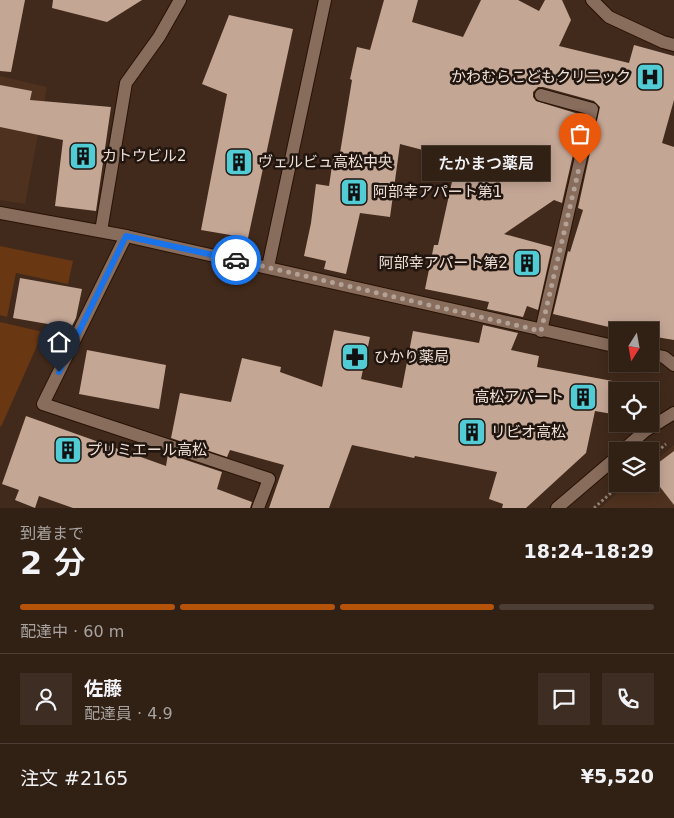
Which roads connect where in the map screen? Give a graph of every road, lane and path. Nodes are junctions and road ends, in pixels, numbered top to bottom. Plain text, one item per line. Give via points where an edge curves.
1 (180, 0) edge
2 (325, 0) edge
3 (592, 0) edge
4 (674, 45) edge
5 (540, 95) dead end
6 (0, 213) edge
7 (101, 231) junction
8 (126, 236) junction
9 (268, 267) junction
10 (541, 331) junction
11 (609, 345) edge
12 (659, 356) edge
13 (674, 365) edge
14 (674, 413) edge
15 (633, 442) edge
16 (668, 442) dead end
17 (659, 450) edge
18 (609, 464) edge
19 (612, 492) edge
20 (258, 508) edge
21 (557, 508) edge
22 (594, 508) edge

1 - 7 street via 159,37 126,83
2 - 9 street
3 - 4 street via 609,17
5 - 10 street via 592,109
6 - 7 street
7 - 8 street
8 - 9 street
8 - 20 street via 43,404 269,479
9 - 10 street
10 - 11 street
12 - 13 street
14 - 15 street
16 - 17 path
18 - 21 street
19 - 22 path

